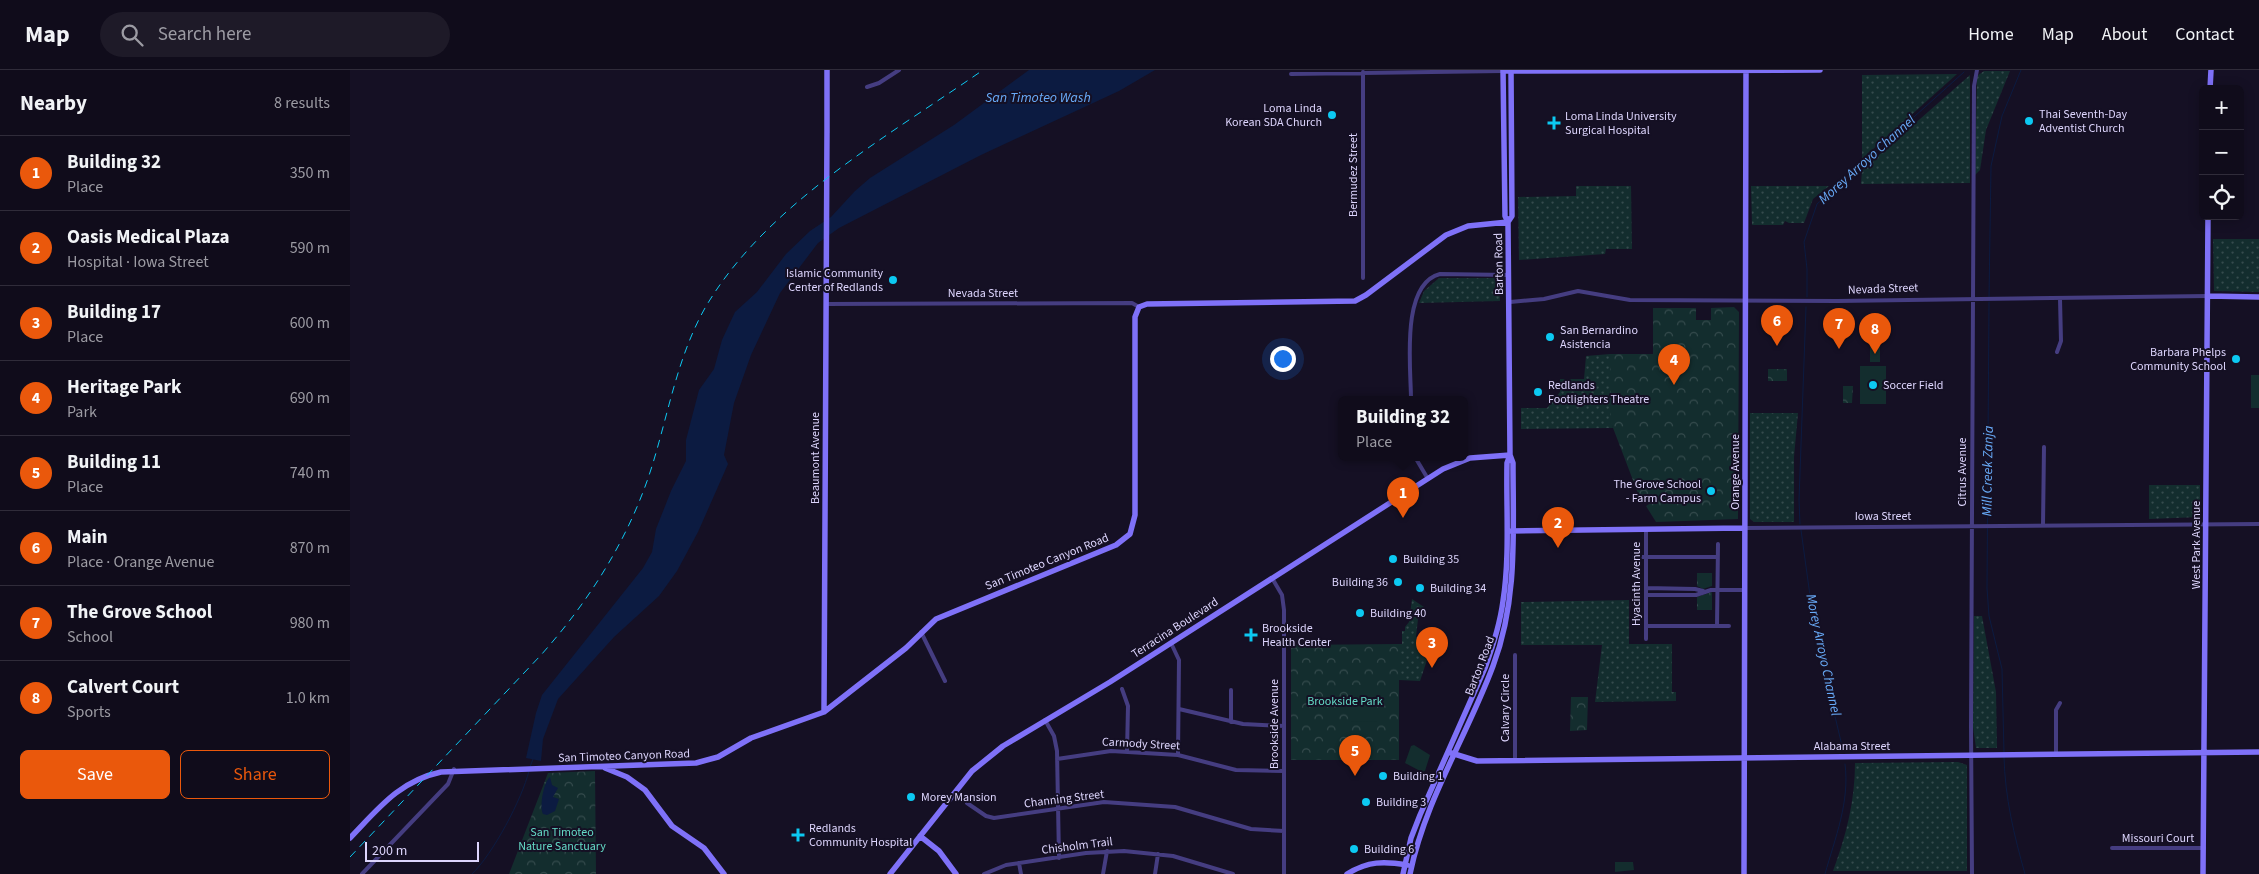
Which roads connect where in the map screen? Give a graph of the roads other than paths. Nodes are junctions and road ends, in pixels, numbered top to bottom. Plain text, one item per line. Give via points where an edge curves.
1 (827, 70) edge
2 (898, 70) edge
3 (1503, 70) edge
4 (1746, 70) edge
5 (1778, 70) edge
6 (1820, 70) edge
7 (1977, 70) edge
8 (2211, 70) edge
9 (1511, 71) edge
10 (1308, 72) edge
11 (1363, 72) junction
12 (1291, 74) dead end
13 (2210, 85) edge
14 (867, 87) dead end
15 (2208, 220) edge
16 (1508, 222) junction
17 (1509, 275) junction
18 (1363, 278) dead end
19 (2208, 296) junction
20 (2259, 297) edge
21 (1973, 298) junction
22 (1746, 299) junction
23 (2060, 299) junction
24 (1510, 302) junction
25 (826, 304) junction
26 (1139, 307) junction
27 (2057, 352) dead end
28 (1412, 396) edge
29 (2044, 447) dead end
30 (1510, 455) junction
31 (1468, 459) edge
32 (1417, 461) edge
33 (1463, 461) edge
34 (1428, 479) junction
35 (2259, 524) edge
36 (1971, 525) junction
37 (2043, 525) junction
38 (2206, 525) junction
39 (1744, 528) junction
40 (1646, 529) junction
41 (1510, 531) junction
42 (1718, 544) dead end
43 (1634, 557) dead end
44 (1646, 557) junction
45 (1718, 557) junction
46 (1272, 578) junction
47 (1646, 588) junction
48 (1717, 590) junction
49 (1744, 590) junction
50 (1703, 591) junction
51 (1646, 595) junction
52 (1501, 610) junction
53 (1508, 612) junction
54 (1646, 626) junction
55 (1717, 626) junction
56 (1729, 626) dead end
57 (921, 632) junction
58 (1646, 639) dead end
59 (1171, 642) junction
60 (1515, 655) dead end
61 (946, 681) dead end
62 (1122, 689) dead end
63 (1231, 690) dead end
64 (2060, 703) dead end
65 (1179, 709) junction
66 (824, 712) junction
67 (1045, 720) junction
68 (1231, 722) junction
69 (1284, 726) junction
70 (1127, 752) junction
71 (2204, 752) junction
72 (2259, 752) edge
73 (1451, 753) junction
74 (1178, 755) junction
75 (1972, 755) junction
76 (2056, 755) junction
77 (1744, 757) junction
78 (1057, 759) junction
79 (1516, 760) junction
80 (602, 767) junction
81 (454, 770) junction
82 (1284, 771) junction
83 (967, 803) dead end
84 (1057, 810) junction
85 (1284, 831) junction
86 (920, 836) junction
87 (350, 838) edge
88 (2112, 848) dead end
89 (2204, 848) junction
90 (1107, 851) junction
91 (1158, 854) junction
92 (1059, 858) junction
93 (1020, 863) junction
94 (1404, 864) junction
95 (1412, 866) junction
96 (1211, 868) junction
97 (362, 874) edge
98 (724, 874) edge
99 (890, 874) edge
100 (956, 874) edge
101 (984, 874) edge
102 (1021, 874) edge
103 (1104, 874) edge
104 (1155, 874) edge
105 (1209, 874) edge
106 (1233, 874) edge
107 (1284, 874) edge
108 (1348, 874) edge
109 (1403, 874) edge
110 (1410, 874) edge
111 (1744, 874) edge
112 (1972, 874) edge
113 (2203, 874) edge

1 - 25 main road, Beaumont Avenue
2 - 14 street
3 - 9 main road
3 - 11 street
3 - 16 main road, Barton Road via 1505,216
4 - 5 main road
4 - 9 main road
4 - 22 main road, Orange Avenue
5 - 6 main road
7 - 21 street, Citrus Avenue via 1974,86
8 - 13 main road
9 - 16 main road, Barton Road via 1512,216
10 - 11 street via 1345,75
10 - 12 street
11 - 18 street, Bermudez Street
15 - 19 main road, West Park Avenue
16 - 17 main road, Barton Road
16 - 26 main road via 1468,226 1446,236 1355,301 1147,304
17 - 24 main road, Barton Road
17 - 28 street via 1440,274 1425,285 1411,315
19 - 20 main road, Nevada Street
19 - 23 street, Nevada Street
19 - 38 main road, West Park Avenue
21 - 22 street, Nevada Street
21 - 23 street, Nevada Street
21 - 36 street, Citrus Avenue
22 - 24 street, Nevada Street via 1630,300 1578,290 1544,299
22 - 39 main road, Orange Avenue
23 - 27 street via 2061,341
24 - 30 main road, Barton Road
25 - 26 street, Nevada Street via 1132,303
25 - 66 main road, Beaumont Avenue
26 - 57 main road, San Timoteo Canyon Road via 1135,317 1135,515 1130,534 1116,545 936,618
29 - 37 street
30 - 31 main road, Terracina Boulevard
30 - 41 main road, Barton Road via 1513,463
32 - 34 street
33 - 34 main road, Terracina Boulevard
34 - 46 main road, Terracina Boulevard
35 - 38 street, Iowa Street
36 - 37 street, Iowa Street
36 - 39 street, Iowa Street
36 - 75 street, Citrus Avenue
37 - 38 street, Iowa Street
38 - 71 main road, West Park Avenue
39 - 40 main road, Iowa Street
39 - 49 main road, Orange Avenue
40 - 41 main road, Iowa Street
40 - 44 street, Hyacinth Avenue
41 - 52 main road, Barton Road
41 - 53 main road, Barton Road via 1513,576
42 - 45 street
43 - 44 street
44 - 45 street
44 - 47 street, Hyacinth Avenue
45 - 48 street
46 - 59 main road, Terracina Boulevard
46 - 69 street, Brookside Avenue via 1284,604
47 - 50 street
47 - 51 street, Hyacinth Avenue
48 - 49 street
48 - 50 street
48 - 55 street
49 - 77 main road, Orange Avenue
50 - 51 street via 1696,595
51 - 54 street, Hyacinth Avenue
52 - 53 main road
52 - 73 main road, Barton Road via 1485,668
53 - 73 main road, Barton Road via 1493,666
54 - 55 street
54 - 58 street, Hyacinth Avenue
55 - 56 street
57 - 61 street
57 - 66 main road, San Timoteo Canyon Road via 906,648
59 - 65 street via 1178,660
59 - 67 main road, Terracina Boulevard
60 - 79 street, Calvary Circle
62 - 70 street via 1128,706
63 - 68 street
64 - 76 street via 2056,710
65 - 68 street
65 - 74 street
66 - 80 main road, San Timoteo Canyon Road via 751,738 703,762
67 - 78 street via 1056,742
67 - 86 main road, Terracina Boulevard via 1003,746 972,771
68 - 69 street
69 - 82 street, Brookside Avenue
70 - 74 street, Carmody Street
70 - 78 street, Carmody Street via 1103,750 1077,758
71 - 72 main road, Alabama Street
71 - 76 main road, Alabama Street
71 - 89 main road, West Park Avenue
73 - 79 main road, Alabama Street via 1474,761
73 - 94 main road, Barton Road via 1420,815
73 - 95 main road, Barton Road via 1426,817
74 - 82 street, Carmody Street via 1236,770
75 - 76 main road, Alabama Street
75 - 77 main road, Alabama Street
75 - 112 street, Citrus Avenue
77 - 79 main road, Alabama Street
77 - 111 main road, Orange Avenue
78 - 84 street
80 - 81 main road, San Timoteo Canyon Road
80 - 98 main road via 627,777 644,790 672,826 704,848
81 - 87 main road, San Timoteo Canyon Road via 410,782
81 - 97 street via 448,784
82 - 85 street, Brookside Avenue
83 - 84 street, Channing Street via 994,818
84 - 85 street, Channing Street via 1104,802 1158,805 1251,828
84 - 92 street
85 - 107 street, Brookside Avenue
86 - 99 main road, Terracina Boulevard
86 - 100 main road via 940,851
88 - 89 street, Missouri Court
89 - 113 main road, West Park Avenue
90 - 91 street, Chisholm Trail
90 - 92 street, Chisholm Trail
90 - 103 street
91 - 96 street, Chisholm Trail
91 - 104 street
92 - 93 street, Chisholm Trail
93 - 101 street, Chisholm Trail
93 - 102 street
94 - 95 main road
94 - 108 main road via 1376,861
94 - 109 main road, Barton Road
95 - 110 main road, Barton Road
96 - 105 street
96 - 106 street, Chisholm Trail

